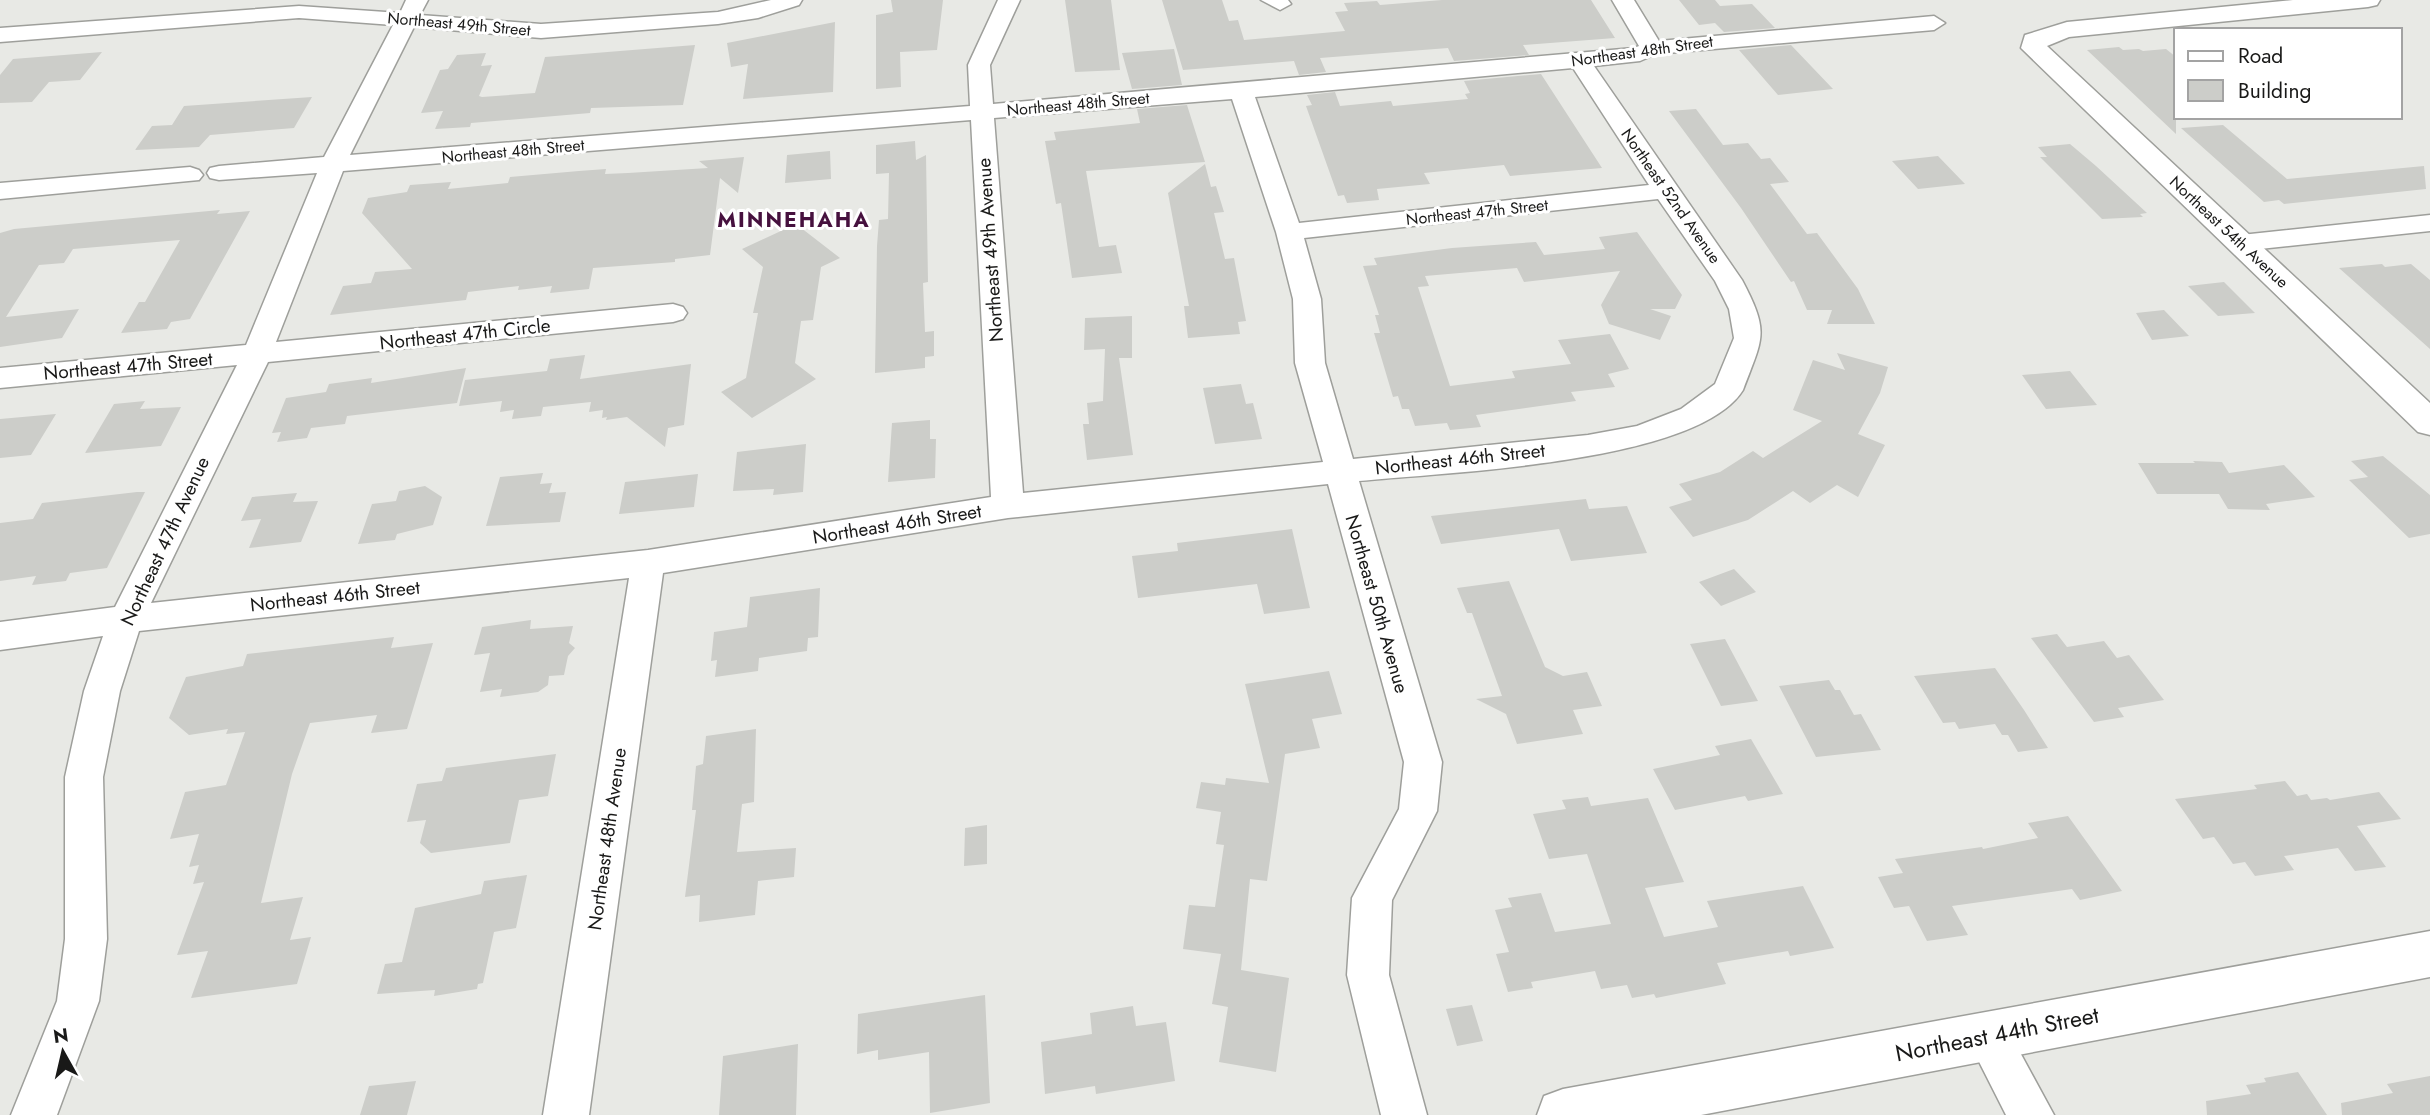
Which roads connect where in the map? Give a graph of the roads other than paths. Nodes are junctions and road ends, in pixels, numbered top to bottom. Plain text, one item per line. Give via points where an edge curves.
1 (146, 0) edge
2 (791, 0) edge
3 (1009, 0) edge
4 (1623, 0) edge
5 (2368, 0) edge
6 (412, 10) edge
7 (1934, 23) dead end
8 (116, 24) junction
9 (0, 35) edge
10 (1651, 48) junction
11 (1580, 61) junction
12 (1241, 91) junction
13 (980, 112) junction
14 (332, 166) junction
15 (219, 173) dead end
16 (190, 176) dead end
17 (0, 191) edge
18 (1665, 191) junction
19 (2430, 223) edge
20 (1289, 232) junction
21 (2242, 243) junction
22 (673, 313) dead end
23 (1748, 338) joint
24 (257, 354) junction
25 (0, 377) edge
26 (2430, 423) edge
27 (1338, 471) junction
28 (1008, 506) junction
29 (648, 563) junction
30 (126, 619) junction
31 (0, 636) edge
32 (2430, 954) edge
33 (1988, 1036) junction
34 (1585, 1113) edge
35 (34, 1115) edge
36 (566, 1115) edge
37 (1404, 1115) edge
38 (2031, 1115) edge

1 - 8 street
2 - 6 street, Northeast 49th Street via 758,12 718,18 541,31
3 - 13 street, Northeast 49th Avenue via 979,65
4 - 10 street
5 - 21 street, Northeast 54th Avenue via 2103,25 2034,40 2042,58
6 - 8 street, Northeast 49th Street
6 - 14 street, Northeast 47th Avenue
7 - 10 street, Northeast 48th Street
8 - 9 street, Northeast 49th Street
10 - 11 street, Northeast 48th Street via 1640,54
11 - 12 street, Northeast 48th Street
11 - 18 street, Northeast 52nd Avenue
12 - 13 street, Northeast 48th Street
12 - 20 street, Northeast 50th Avenue
13 - 14 street, Northeast 48th Street
13 - 28 street, Northeast 49th Avenue
14 - 15 street, Northeast 48th Street
14 - 24 street, Northeast 47th Avenue
16 - 17 street
18 - 20 street, Northeast 47th Street
18 - 23 street, Northeast 52nd Avenue via 1728,280 1743,309
19 - 21 street
20 - 27 street, Northeast 50th Avenue via 1307,299 1310,363
21 - 26 street, Northeast 54th Avenue
22 - 24 street, Northeast 47th Circle
23 - 27 street, Northeast 46th Street via 1728,390 1692,416 1642,436 1588,446
24 - 25 street, Northeast 47th Street
24 - 30 street, Northeast 47th Avenue
27 - 28 street, Northeast 46th Street
27 - 37 street, Northeast 50th Avenue via 1423,762 1418,811 1372,898 1371,911 1368,975
28 - 29 street, Northeast 46th Street
29 - 30 street, Northeast 46th Street
29 - 36 street, Northeast 48th Avenue
30 - 31 street, Northeast 46th Street
30 - 35 street, Northeast 47th Avenue via 102,691 84,777 86,939 78,1001
32 - 33 street, Northeast 44th Street
33 - 34 street, Northeast 44th Street
33 - 38 street

